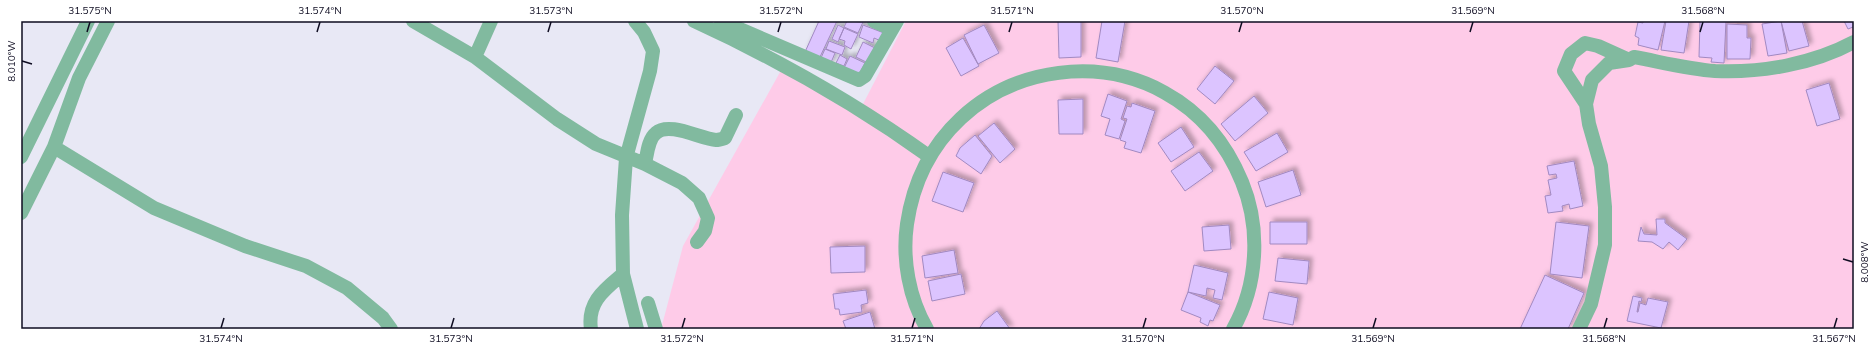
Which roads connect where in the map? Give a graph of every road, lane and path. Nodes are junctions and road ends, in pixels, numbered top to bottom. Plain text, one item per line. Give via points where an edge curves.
1 (88, 21) edge
2 (108, 21) edge
3 (413, 21) edge
4 (491, 21) edge
5 (635, 21) edge
6 (694, 21) edge
7 (721, 21) edge
8 (874, 21) edge
9 (740, 25) edge
10 (894, 25) edge
11 (1854, 42) edge
12 (475, 57) junction
13 (1629, 60) junction
14 (1586, 104) junction
15 (736, 115) dead end
16 (54, 147) junction
17 (21, 156) edge
18 (930, 157) junction
19 (626, 158) junction
20 (645, 164) junction
21 (21, 213) edge
22 (697, 242) dead end
23 (623, 274) junction
24 (648, 303) dead end
25 (391, 329) edge
26 (591, 329) edge
27 (637, 329) edge
28 (656, 329) edge
29 (927, 329) edge
30 (1233, 329) edge
31 (1579, 329) edge

1 - 17 street
2 - 16 street via 79,78
3 - 12 street
4 - 12 street
5 - 19 street via 644,32 653,51
6 - 18 street via 797,73 884,125
7 - 9 street
8 - 10 street
9 - 10 street via 859,80 865,76
11 - 13 street via 1838,50 1778,68 1715,71 1634,57
12 - 19 street via 556,119 596,144
13 - 14 street via 1608,63 1592,80
13 - 14 street via 1585,43 1571,54 1564,71
14 - 31 street via 1601,166 1605,245 1591,304
15 - 20 street via 725,138 717,140 675,130 661,130 655,133
16 - 21 street
16 - 25 street via 154,208 245,246 306,266 347,288
18 - 29 street via 912,198 906,230 911,288
18 - 30 street via 945,135 964,115 1008,86 1033,77 1059,72 1086,71 1138,80 1163,91 1185,105 1214,133 1236,166 1246,191 1255,244 1253,270 1247,296
19 - 20 street
19 - 23 street via 622,214
20 - 22 street via 682,184 699,198 708,218
23 - 26 street via 599,295 589,318
23 - 27 street
24 - 28 street

